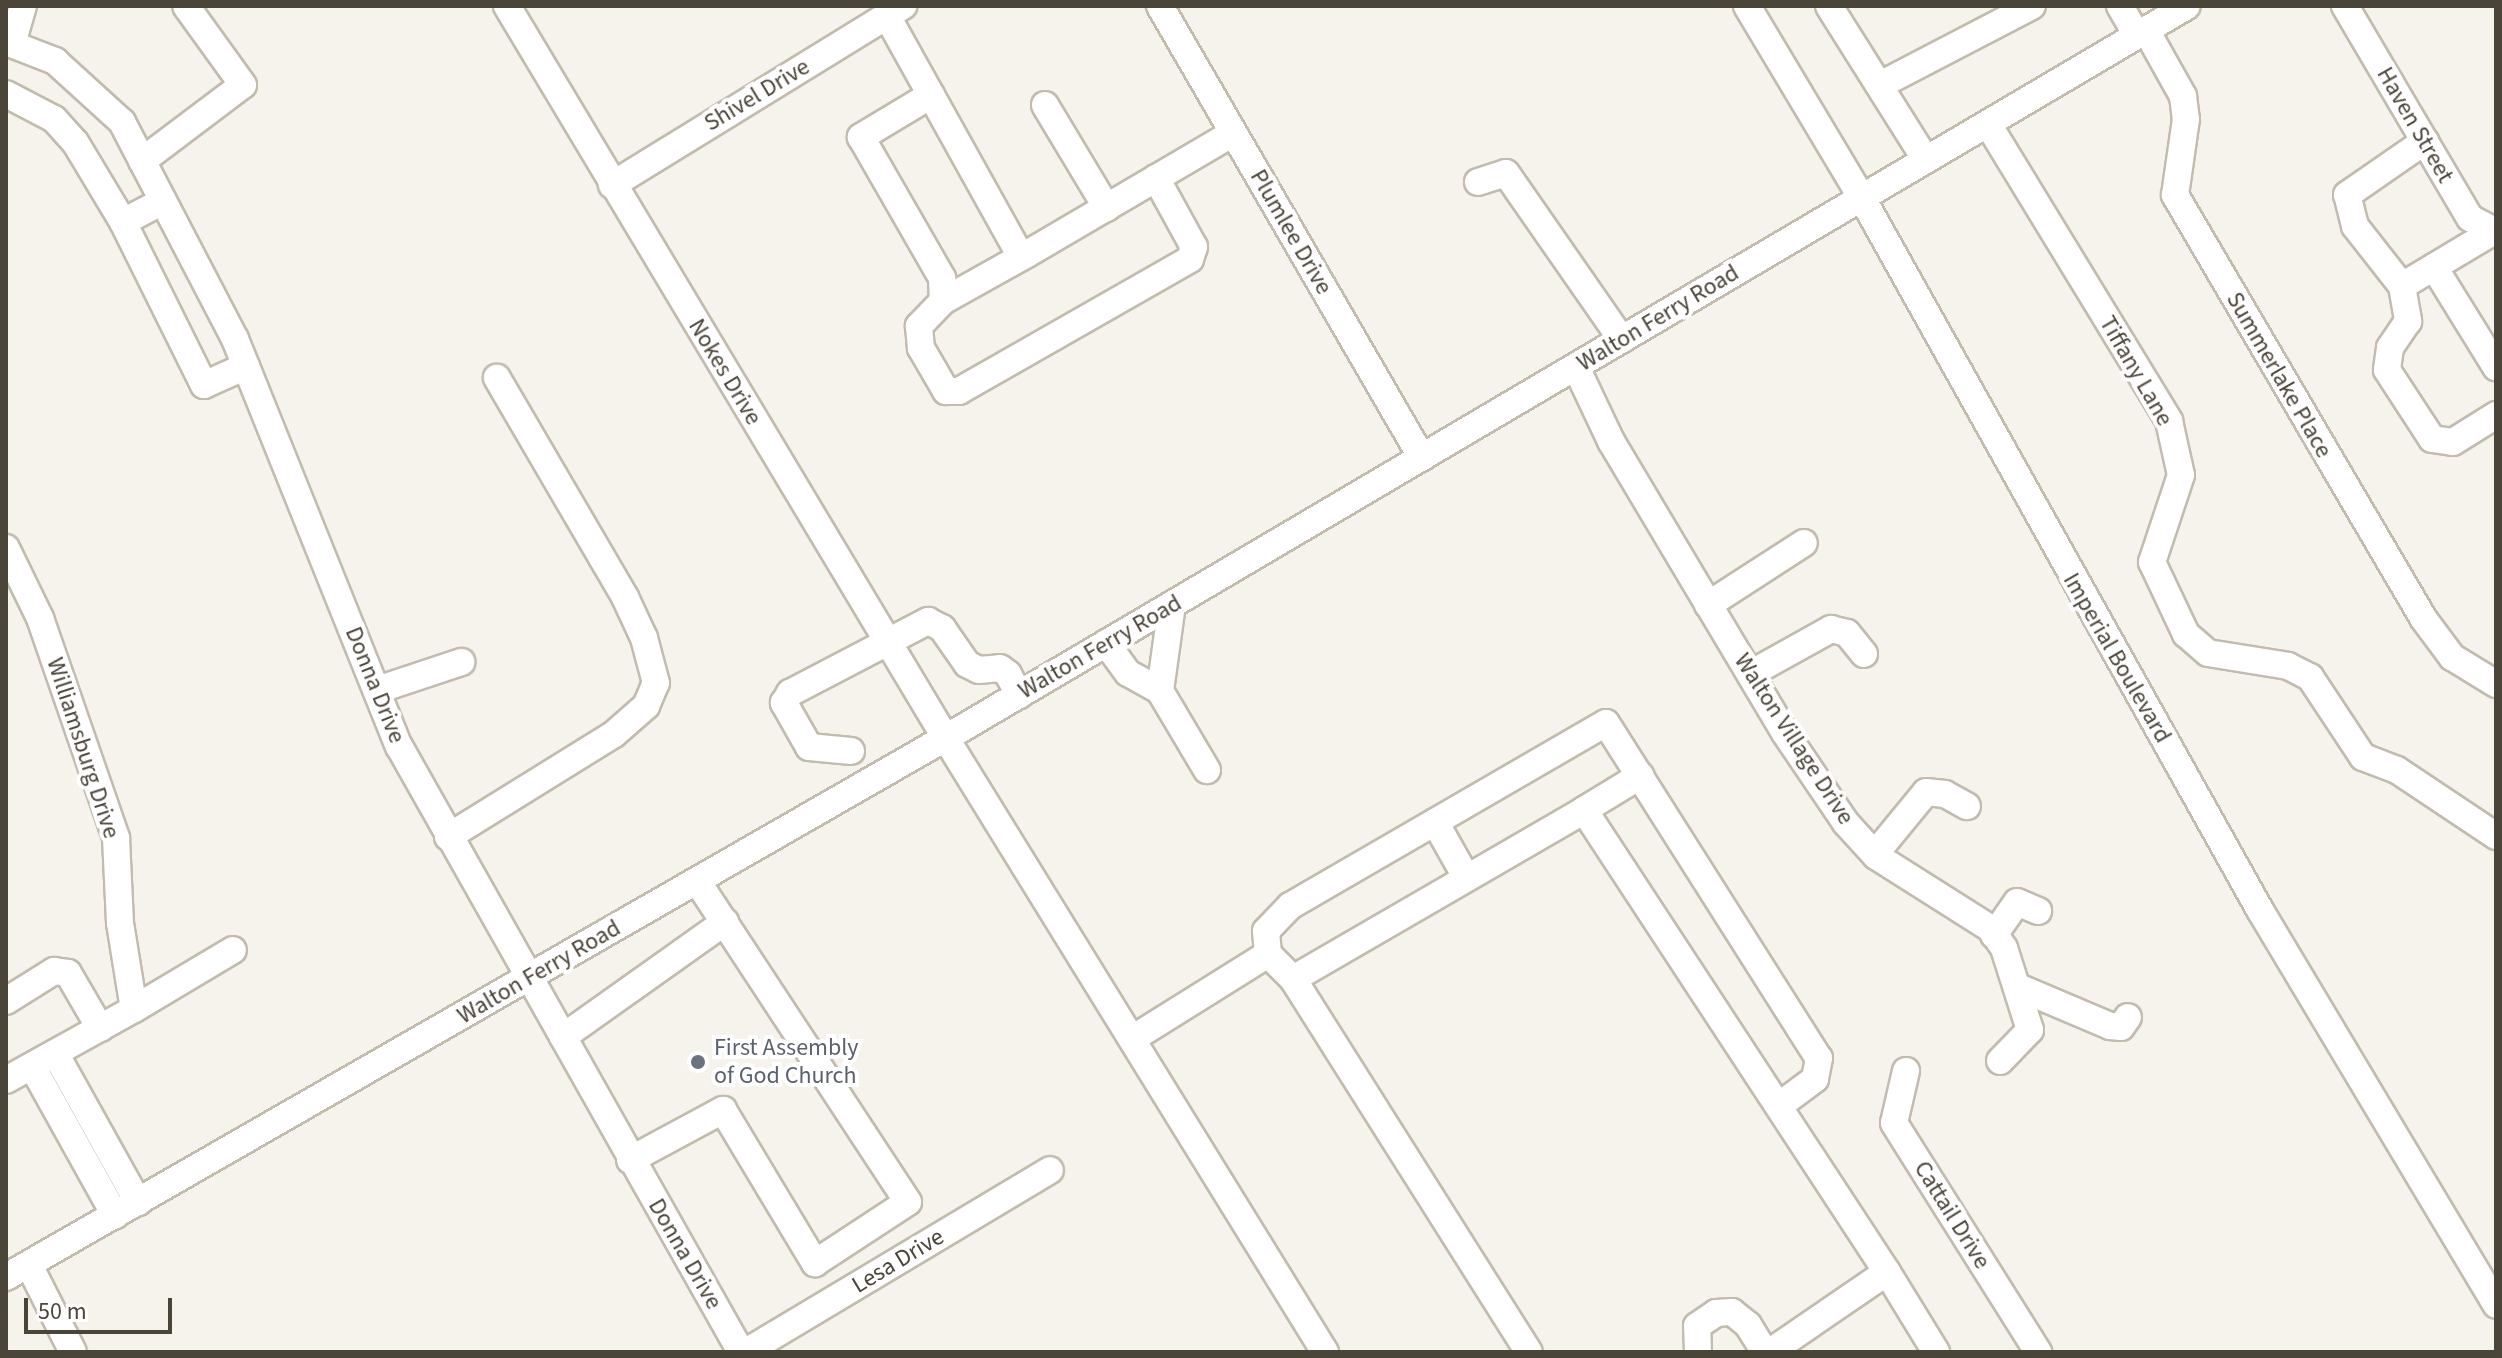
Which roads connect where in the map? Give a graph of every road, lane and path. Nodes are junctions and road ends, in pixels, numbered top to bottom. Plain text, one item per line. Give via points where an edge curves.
1 (23, 6) edge
2 (186, 6) edge
3 (507, 6) edge
4 (1160, 6) edge
5 (1747, 6) edge
6 (1829, 6) edge
7 (2032, 6) edge
8 (2120, 6) edge
9 (2187, 6) edge
10 (2345, 6) edge
11 (895, 11) edge
12 (2142, 33) junction
13 (9, 43) edge
14 (1882, 84) junction
15 (6, 94) edge
16 (931, 95) junction
17 (1045, 105) dead end
18 (1988, 124) junction
19 (1233, 133) junction
20 (2425, 141) junction
21 (1926, 160) junction
22 (142, 161) junction
23 (1156, 178) junction
24 (1478, 182) dead end
25 (612, 185) junction
26 (1862, 198) junction
27 (163, 201) junction
28 (1107, 208) junction
29 (123, 222) junction
30 (2495, 232) edge
31 (1027, 254) junction
32 (2434, 267) junction
33 (2402, 286) junction
34 (943, 301) junction
35 (1622, 340) junction
36 (246, 366) junction
37 (1576, 367) junction
38 (2496, 367) edge
39 (497, 378) dead end
40 (2496, 415) edge
41 (1422, 458) junction
42 (1804, 543) dead end
43 (6, 548) edge
44 (1172, 605) junction
45 (1708, 605) junction
46 (887, 641) junction
47 (1106, 643) junction
48 (1864, 654) dead end
49 (461, 662) dead end
50 (1750, 674) junction
51 (2496, 684) edge
52 (377, 690) junction
53 (1160, 691) junction
54 (1019, 695) junction
55 (945, 737) junction
56 (851, 751) dead end
57 (1207, 770) dead end
58 (1640, 776) junction
59 (1967, 806) dead end
60 (1584, 810) junction
61 (1435, 822) junction
62 (2496, 836) edge
63 (448, 837) junction
64 (1875, 854) junction
65 (1466, 877) junction
66 (697, 881) junction
67 (2038, 911) dead end
68 (725, 922) junction
69 (1994, 935) junction
70 (233, 950) dead end
71 (1268, 954) junction
72 (1293, 979) junction
73 (527, 980) junction
74 (2018, 987) junction
75 (6, 1001) edge
76 (134, 1009) junction
77 (2128, 1017) dead end
78 (100, 1028) junction
79 (563, 1037) junction
80 (1132, 1039) junction
81 (43, 1060) junction
82 (2000, 1061) dead end
83 (1906, 1071) dead end
84 (6, 1080) edge
85 (1780, 1105) junction
86 (630, 1160) junction
87 (1050, 1170) dead end
88 (138, 1202) junction
89 (115, 1215) junction
90 (844, 1244) junction
91 (17, 1271) edge
92 (1887, 1272) junction
93 (867, 1279) junction
94 (2496, 1305) edge
95 (1778, 1349) edge
96 (73, 1352) edge
97 (744, 1352) edge
98 (1325, 1352) edge
99 (1529, 1352) edge
100 (1698, 1352) edge
101 (1936, 1352) edge
102 (2038, 1352) edge

1 - 13 street
2 - 22 street via 243,85
3 - 25 street, Nokes Drive
4 - 19 street, Plumlee Drive
5 - 26 street, Imperial Boulevard
6 - 14 street
7 - 14 street
8 - 12 street, Summerlake Place
9 - 12 street, Walton Ferry Road
10 - 20 street, Haven Street
11 - 16 street
11 - 25 street, Shivel Drive
12 - 18 street, Walton Ferry Road
12 - 51 street, Summerlake Place via 2183,96 2186,119 2175,195 2423,618 2452,657
13 - 22 street, Donna Drive via 55,61 122,122
14 - 21 street
15 - 29 street via 54,119 75,142
16 - 31 street via 1018,251
16 - 34 street via 861,137 942,278
17 - 28 street
18 - 21 street, Walton Ferry Road
18 - 62 street, Tiffany Lane via 2169,421 2181,475 2152,562 2186,634 2208,653 2288,666 2310,677 2363,757 2409,777
19 - 23 street
19 - 41 street, Plumlee Drive
20 - 30 street, Haven Street via 2470,218
20 - 33 street via 2347,195 2355,226
21 - 26 street, Walton Ferry Road
22 - 27 street, Donna Drive
23 - 28 street
23 - 34 street via 1194,247 1190,259 959,391 946,391 921,348 919,326
24 - 35 street via 1506,173
25 - 46 street, Nokes Drive
26 - 35 street, Walton Ferry Road
26 - 94 street, Imperial Boulevard via 2245,883
27 - 29 street
27 - 36 street, Donna Drive
28 - 31 street
29 - 36 street via 204,385
30 - 32 street
31 - 34 street
32 - 33 street
32 - 38 street
33 - 40 street via 2408,321 2390,348 2387,370 2432,439 2453,442
35 - 37 street, Walton Ferry Road
36 - 52 street, Donna Drive
37 - 41 street, Walton Ferry Road
37 - 45 street, Walton Village Drive via 1611,441
39 - 63 street via 625,597 656,683 646,706 614,734
41 - 44 street, Walton Ferry Road
42 - 45 street
43 - 76 street, Williamsburg Drive via 40,618 116,838 120,923
44 - 47 street, Walton Ferry Road
44 - 53 street
45 - 50 street, Walton Village Drive
46 - 54 street via 933,622 967,664 979,670 1000,668
46 - 55 street, Nokes Drive
46 - 56 street via 790,693 784,703 809,747
47 - 53 street via 1128,673
47 - 54 street, Walton Ferry Road
48 - 50 street via 1847,633 1831,629
49 - 52 street
50 - 64 street, Walton Village Drive via 1846,823
52 - 63 street, Donna Drive via 399,746
53 - 57 street
54 - 55 street, Walton Ferry Road
55 - 66 street, Walton Ferry Road
55 - 80 street, Nokes Drive
58 - 60 street
58 - 61 street via 1606,723
58 - 85 street via 1819,1058 1815,1079
59 - 64 street via 1926,792
60 - 65 street
60 - 85 street
61 - 65 street
61 - 71 street via 1290,906 1266,931
63 - 73 street, Donna Drive
64 - 69 street, Walton Village Drive
65 - 72 street
66 - 68 street
66 - 73 street, Walton Ferry Road
67 - 69 street via 2017,902
68 - 79 street
68 - 90 street via 908,1202
69 - 74 street
70 - 76 street
71 - 72 street
71 - 80 street
72 - 99 street
73 - 79 street, Donna Drive
73 - 88 street, Walton Ferry Road
74 - 77 street via 2110,1026 2121,1027
74 - 82 street via 2030,1030
75 - 78 street via 54,971 68,973
76 - 78 street
78 - 81 street
79 - 86 street, Donna Drive
80 - 98 street, Nokes Drive
81 - 84 street
81 - 88 street
81 - 89 street
83 - 102 street, Cattail Drive via 1894,1123
85 - 92 street
86 - 90 street via 723,1110 815,1263
86 - 97 street, Donna Drive
87 - 93 street, Lesa Drive
88 - 89 street, Walton Ferry Road
89 - 91 street, Walton Ferry Road
90 - 93 street
91 - 96 street
92 - 95 street
92 - 101 street
93 - 97 street, Lesa Drive
95 - 100 street via 1732,1312 1716,1313 1697,1326

